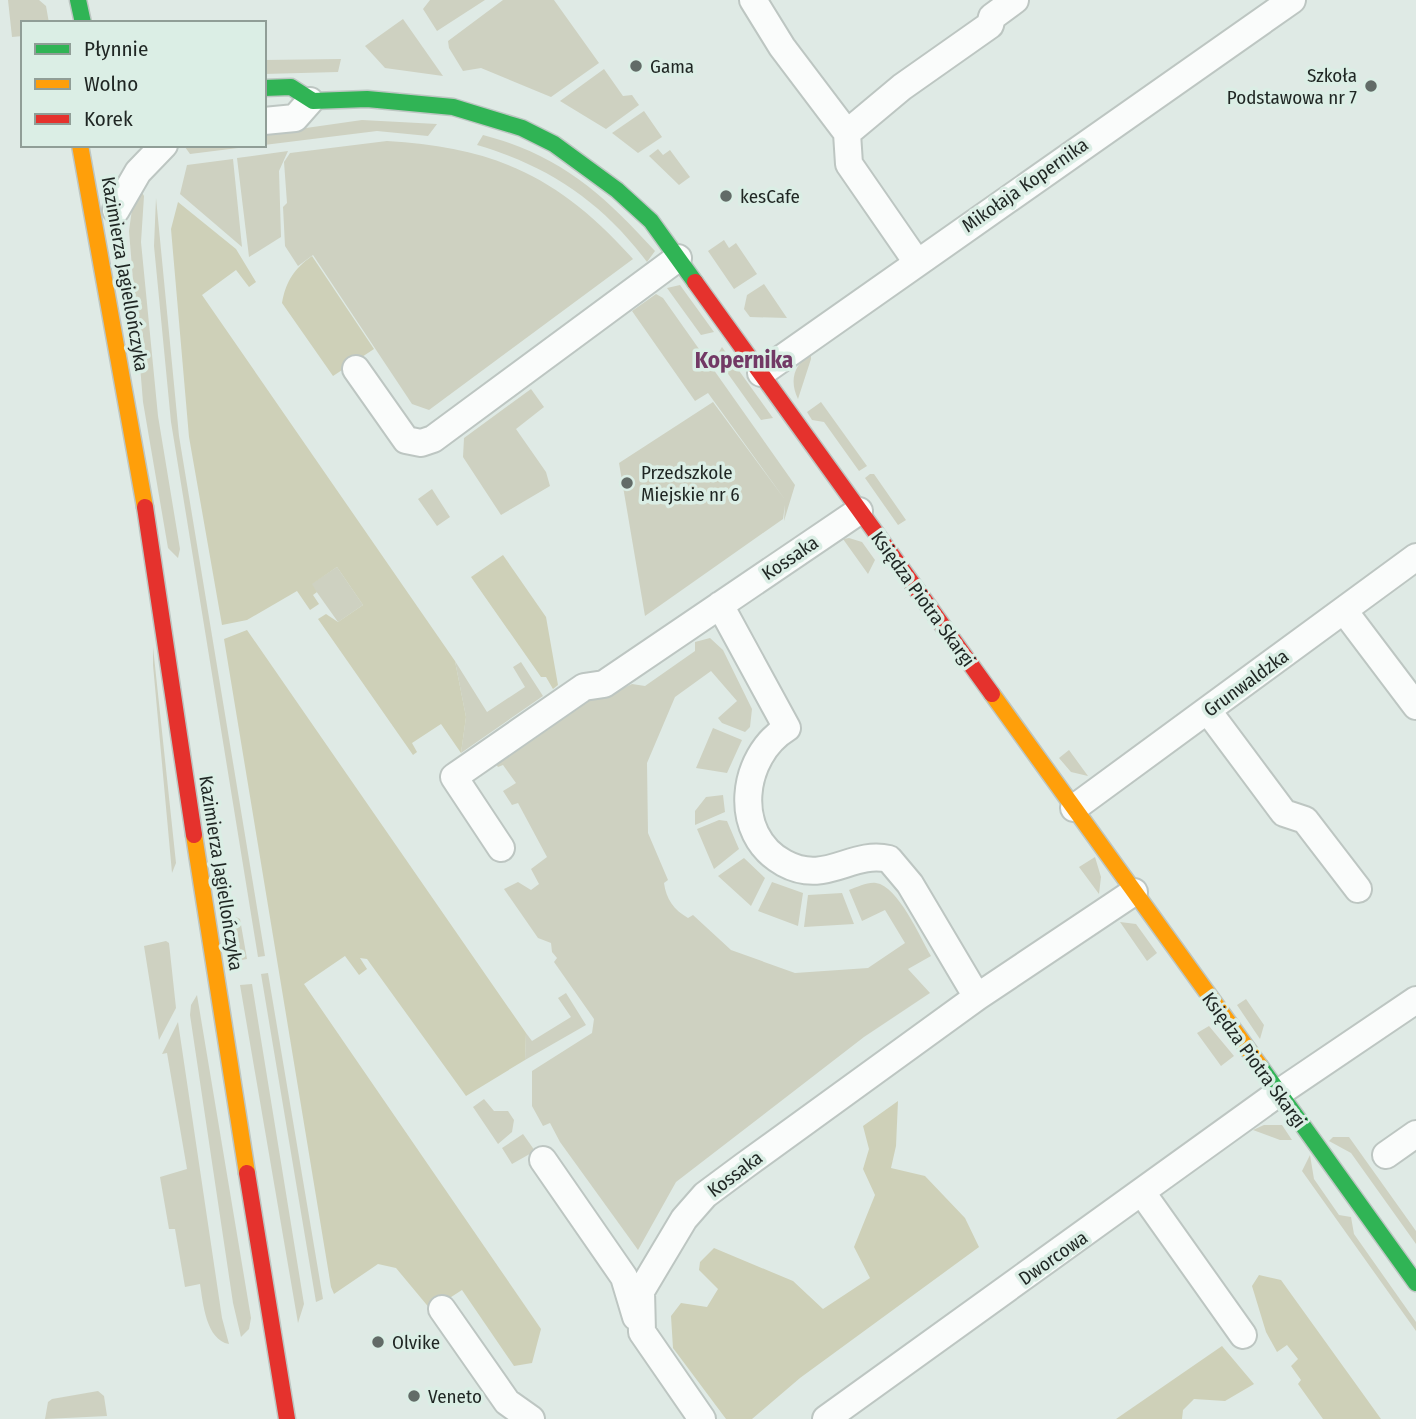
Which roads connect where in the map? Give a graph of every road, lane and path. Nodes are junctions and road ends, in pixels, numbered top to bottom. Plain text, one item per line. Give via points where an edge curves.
1 (78, 0) edge
2 (753, 0) edge
3 (1016, 0) edge
4 (1292, 0) edge
5 (83, 21) edge
6 (266, 88) edge
7 (310, 101) junction
8 (266, 121) edge
9 (847, 133) junction
10 (80, 147) edge
11 (162, 147) edge
12 (115, 206) dead end
13 (678, 258) junction
14 (916, 261) junction
15 (131, 332) dead end
16 (356, 369) dead end
17 (761, 373) junction
18 (129, 411) junction
19 (859, 511) junction
20 (1416, 557) edge
21 (720, 606) junction
22 (1345, 612) junction
23 (1416, 706) edge
24 (1208, 711) junction
25 (1074, 808) junction
26 (500, 848) dead end
27 (1358, 889) dead end
28 (1134, 892) junction
29 (978, 997) junction
30 (1416, 1000) edge
31 (1277, 1094) junction
32 (1416, 1134) edge
33 (1386, 1156) dead end
34 (543, 1160) dead end
35 (1143, 1194) junction
36 (1416, 1283) edge
37 (442, 1309) dead end
38 (642, 1332) junction
39 (1243, 1335) dead end
40 (275, 1341) junction
41 (300, 1397) dead end
42 (287, 1419) edge
43 (531, 1419) edge
44 (702, 1419) edge
45 (826, 1419) edge

1 - 5 street
2 - 9 street
3 - 9 street via 992,17 990,25 902,87
4 - 14 street, Mikołaja Kopernika
6 - 7 street, Księdza Piotra Skargi via 291,88
7 - 8 street via 295,118
7 - 13 street, Księdza Piotra Skargi via 363,99 457,107 544,136 621,193 651,221
9 - 14 street via 849,164
10 - 18 street, Kazimierza Jagiellończyka via 106,306
11 - 12 street
13 - 16 street via 433,439 421,443 406,440
13 - 17 street, Księdza Piotra Skargi
14 - 17 street, Mikołaja Kopernika
15 - 18 street, Kazimierza Jagiellończyka
17 - 19 street, Księdza Piotra Skargi
18 - 40 street, Kazimierza Jagiellończyka
19 - 21 street, Kossaka
19 - 25 street, Księdza Piotra Skargi
20 - 22 street, Grunwaldzka
21 - 26 street, Kossaka via 604,684 584,687 566,698 454,777
21 - 29 street via 787,728 772,737 751,772 750,821 761,843 783,863 813,873 862,859 889,859
22 - 23 street
22 - 24 street, Grunwaldzka
24 - 25 street, Grunwaldzka
24 - 27 street via 1284,813 1305,820
25 - 28 street, Księdza Piotra Skargi
28 - 29 street, Kossaka
28 - 31 street, Księdza Piotra Skargi
29 - 38 street, Kossaka via 705,1195 684,1219 641,1291
30 - 31 street, Dworcowa
31 - 35 street, Dworcowa
31 - 36 street, Księdza Piotra Skargi
32 - 33 street
34 - 38 street via 624,1277
35 - 39 street
35 - 45 street, Dworcowa
37 - 43 street via 507,1402
38 - 44 street
40 - 41 street, Kazimierza Jagiellończyka
40 - 42 street, Kazimierza Jagiellończyka

